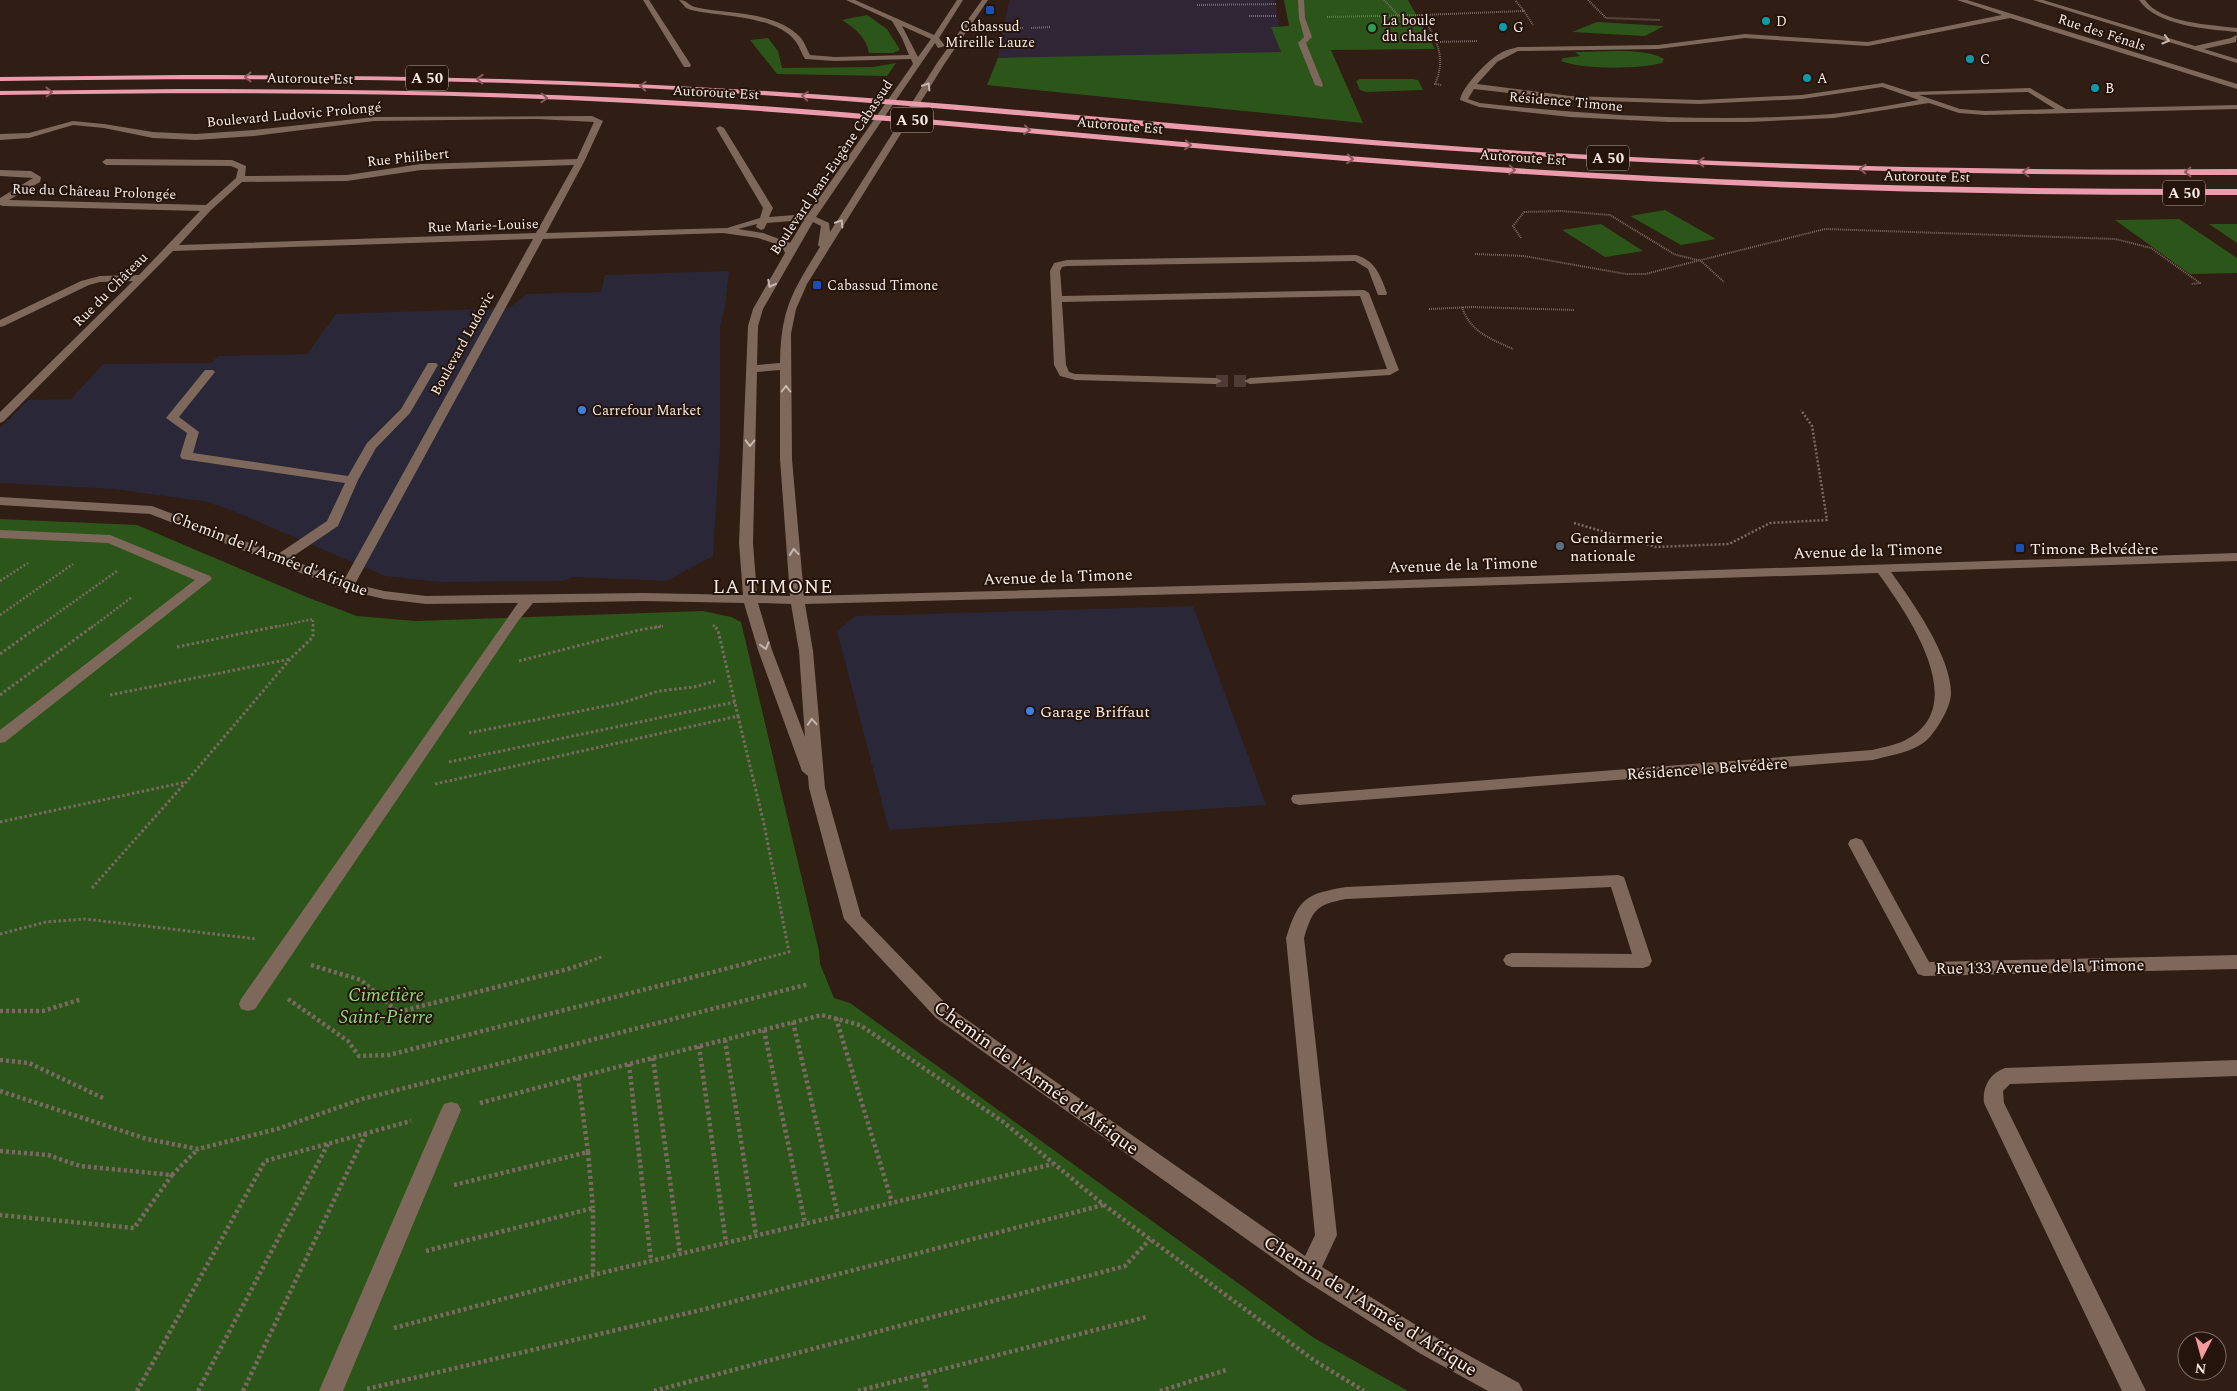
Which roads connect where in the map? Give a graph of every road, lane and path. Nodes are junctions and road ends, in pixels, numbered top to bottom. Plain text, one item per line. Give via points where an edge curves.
1 (646, 0) edge
2 (682, 0) edge
3 (849, 0) edge
4 (960, 0) edge
5 (986, 0) edge
6 (1301, 0) edge
7 (1384, 0) edge
8 (1515, 0) edge
9 (1588, 0) edge
10 (1960, 0) edge
11 (2036, 0) edge
12 (2142, 0) edge
13 (1280, 4) dead end
14 (1197, 5) dead end
15 (1422, 15) junction
16 (1249, 16) dead end
17 (1283, 16) dead end
18 (1400, 16) junction
19 (2010, 16) junction
20 (1302, 18) junction
21 (895, 21) junction
22 (1666, 21) dead end
23 (1050, 27) dead end
24 (996, 28) dead end
25 (1024, 28) dead end
26 (1031, 28) dead end
27 (2237, 33) edge
28 (936, 38) junction
29 (1478, 41) dead end
30 (1436, 42) junction
31 (2194, 48) junction
32 (915, 60) junction
33 (2237, 61) edge
34 (942, 63) junction
35 (687, 65) dead end
36 (0, 79) edge
37 (1435, 84) dead end
38 (1319, 85) dead end
39 (1472, 86) junction
40 (2237, 88) edge
41 (0, 93) edge
42 (1909, 94) junction
43 (1930, 101) junction
44 (2237, 107) edge
45 (2064, 111) junction
46 (592, 118) joint
47 (720, 128) dead end
48 (0, 136) edge
49 (106, 162) dead end
50 (580, 162) junction
51 (2237, 172) edge
52 (0, 174) edge
53 (240, 179) junction
54 (2237, 192) edge
55 (208, 208) junction
56 (810, 217) junction
57 (763, 220) junction
58 (723, 230) junction
59 (760, 235) junction
60 (538, 237) junction
61 (1521, 238) dead end
62 (170, 248) junction
63 (789, 252) junction
64 (822, 253) junction
65 (1475, 254) dead end
66 (1701, 261) junction
67 (142, 278) junction
68 (1724, 282) dead end
69 (2191, 284) dead end
70 (1382, 293) dead end
71 (1057, 299) junction
72 (1462, 307) junction
73 (1429, 310) dead end
74 (1574, 310) dead end
75 (0, 324) edge
76 (1513, 349) dead end
77 (432, 365) dead end
78 (786, 366) junction
79 (752, 369) junction
80 (209, 372) dead end
81 (1216, 381) tunnel mouth
82 (1250, 381) tunnel mouth
83 (1801, 410) dead end
84 (0, 419) edge
85 (352, 480) junction
86 (0, 501) edge
87 (1574, 523) dead end
88 (0, 534) edge
89 (110, 539) junction
90 (144, 552) junction
91 (2237, 557) edge
92 (280, 559) junction
93 (175, 566) junction
94 (1881, 568) junction
95 (347, 586) junction
96 (529, 598) junction
97 (750, 600) junction
98 (798, 600) junction
99 (0, 615) edge
100 (710, 622) dead end
101 (644, 624) dead end
102 (668, 625) dead end
103 (662, 626) junction
104 (177, 647) dead end
105 (0, 654) edge
106 (519, 654) dead end
107 (291, 658) junction
108 (715, 681) dead end
109 (0, 695) edge
110 (110, 695) dead end
111 (735, 702) junction
112 (738, 716) junction
113 (0, 738) edge
114 (428, 742) junction
115 (407, 772) junction
116 (186, 782) junction
117 (817, 788) junction
118 (391, 796) junction
119 (1298, 799) dead end
120 (0, 822) edge
121 (1856, 844) dead end
122 (92, 888) dead end
123 (0, 934) edge
124 (289, 944) junction
125 (604, 956) dead end
126 (1512, 960) dead end
127 (278, 961) junction
128 (2237, 962) edge
129 (809, 984) dead end
130 (82, 999) dead end
131 (251, 1000) joint
132 (0, 1011) edge
133 (836, 1018) junction
134 (793, 1022) junction
135 (764, 1030) junction
136 (725, 1040) junction
137 (700, 1046) junction
138 (653, 1058) junction
139 (0, 1060) edge
140 (629, 1064) junction
141 (2237, 1068) edge
142 (578, 1077) junction
143 (0, 1091) edge
144 (105, 1099) dead end
145 (451, 1110) junction
146 (366, 1133) junction
147 (328, 1143) junction
148 (198, 1149) junction
149 (0, 1150) edge
150 (588, 1152) junction
151 (1053, 1164) junction
152 (172, 1175) junction
153 (415, 1195) junction
154 (892, 1202) junction
155 (1104, 1205) junction
156 (592, 1208) junction
157 (0, 1215) edge
158 (838, 1215) junction
159 (806, 1223) junction
160 (756, 1235) junction
161 (1150, 1239) junction
162 (726, 1243) junction
163 (680, 1254) junction
164 (387, 1261) junction
165 (651, 1261) junction
166 (1310, 1270) junction
167 (593, 1275) junction
168 (1146, 1317) dead end
169 (353, 1339) junction
170 (1226, 1370) dead end
171 (923, 1373) junction
172 (137, 1391) edge
173 (198, 1391) edge
174 (243, 1391) edge
175 (331, 1391) edge
176 (357, 1391) edge
177 (654, 1391) edge
178 (858, 1391) edge
179 (927, 1391) edge
180 (1160, 1391) edge
181 (1364, 1391) edge
182 (1511, 1391) edge
183 (2134, 1391) edge

1 - 35 street
2 - 32 street via 692,9 752,17 773,24 800,40 808,57
3 - 21 street
4 - 28 street, Boulevard Jean-Eugène Cabassud
5 - 34 street
6 - 20 street
7 - 18 path
8 - 15 path via 1524,11
9 - 22 path via 1606,18
10 - 19 street, Rue des Fénals
11 -> 31 street
12 - 27 street via 2147,9 2167,17
13 - 14 path
15 - 18 path
15 - 30 path
16 - 17 path
18 - 20 path
19 - 39 street via 1868,44 1745,36 1658,47 1518,48 1497,56
19 - 40 street, Rue des Fénals
20 - 38 street via 1308,37 1302,43
21 - 28 street
21 - 32 street
23 - 26 path
24 - 25 path
27 - 31 street via 2233,40
28 - 32 street, Boulevard Jean-Eugène Cabassud
28 - 34 street via 941,46
29 - 30 path
30 - 37 path via 1441,51
31 - 33 street
32 - 56 street, Boulevard Jean-Eugène Cabassud
64 -> 34 street
51 -> 36 highway, Autoroute Est / A 50 via 1890,170 1617,159 733,91 476,79 163,76
39 - 42 street via 1570,98 1690,102 1802,97 1883,85
39 - 43 street, Résidence Timone via 1464,100 1479,105 1652,120 1800,118
41 -> 54 highway, Autoroute Est / A 50 via 450,94 713,105 978,125 1328,158 1596,176 1878,189
42 - 43 street
42 - 45 street via 2030,90
43 - 45 street, Résidence Timone via 1959,111 1985,113
44 - 45 street, Résidence Timone
46 - 48 street, Boulevard Ludovic Prolongé via 374,119 196,137 153,135 73,123 29,135
46 - 50 street, Boulevard Ludovic via 600,121
47 - 57 street, Boulevard Jean-Eugène Cabassud via 768,208
49 - 53 street via 232,163 242,168
50 - 53 street, Rue Philibert via 422,167 347,178
50 - 60 street, Boulevard Ludovic
52 - 55 street, Rue du Château Prolongée via 32,174 37,177 3,200 8,203
53 - 55 street, Rue du Château
55 - 62 street, Rue du Château
56 - 57 street
56 - 63 street, Boulevard Jean-Eugène Cabassud
56 - 64 street via 826,225
57 - 58 street
57 - 59 street, Boulevard Jean-Eugène Cabassud
58 - 59 street, Rue Marie-Louise
58 - 60 street, Rue Marie-Louise
59 - 63 street, Rue Marie-Louise via 786,244
60 - 62 street, Rue Marie-Louise
60 - 95 street, Boulevard Ludovic
61 - 66 path via 1513,226 1524,212 1610,215 1674,254
62 - 67 street, Rue du Château
63 -> 79 street, Boulevard Jean-Eugène Cabassud via 758,309 753,326
64 - 78 street via 802,284 791,310 786,334
65 - 66 path via 1524,256 1626,274 1645,274
66 - 68 path
66 - 69 path via 1825,229 2115,239 2151,248 2200,283
67 - 75 street via 100,279 85,283
67 - 84 street, Rue du Château
70 - 71 street via 1371,265 1356,258 1067,263 1055,271
71 - 81 street via 1060,365 1064,374
71 - 82 street via 1364,293 1392,370 1386,373
72 - 73 path
72 - 74 path
72 - 76 path via 1469,326
77 - 85 street via 406,411 371,446
78 - 79 street
98 -> 78 street via 786,459
79 -> 97 street, Boulevard Jean-Eugène Cabassud via 746,543
80 - 85 street via 172,418 193,432 186,456
83 - 87 path via 1812,426 1827,520 1770,522 1729,544 1656,546
85 - 92 street via 333,523
86 - 92 street, Chemin de l'Armée d'Afrique via 152,510
88 - 89 street
89 - 90 street
89 - 99 path
90 - 93 street
90 - 105 path
91 - 94 street, Avenue de la Timone
92 - 95 street, Chemin de l'Armée d'Afrique
93 - 109 path
93 - 113 street via 205,579
94 - 98 street, Avenue de la Timone
94 - 119 street, Résidence le Belvédère via 1908,604 1933,657 1944,690 1938,716 1916,741 1873,755
95 - 96 street, Chemin de l'Armée d'Afrique via 384,596 426,600
96 - 97 street, Chemin de l'Armée d'Afrique
96 - 114 street
97 - 98 street, Avenue de la Timone
97 -> 117 street, Boulevard Jean-Eugène Cabassud via 765,650
117 -> 98 street, Chemin de l'Armée d'Afrique via 806,652
100 - 111 path via 718,630
101 - 103 path
102 - 103 path
103 - 106 path via 514,662
104 - 107 path via 313,619 313,637
107 - 110 path
107 - 116 path
108 - 114 path
111 - 112 path
111 - 115 path
112 - 118 path via 436,783
112 - 131 path via 764,824 789,952 389,1055 359,1056 348,1041 290,999
114 - 115 street
115 - 118 street
116 - 120 path
116 - 122 path
117 - 166 street, Chemin de l'Armée d'Afrique via 853,919 943,1013
118 - 124 street
121 - 128 street, Rue 133 Avenue de la Timone via 1924,969
123 - 124 path via 46,922 85,919
124 - 127 street
125 - 127 path via 568,969 398,1012 361,980 318,965
126 - 166 street via 1643,961 1618,881 1346,893 1317,898 1302,913 1295,938 1326,1235
127 - 131 street
129 - 148 path via 362,1099 277,1129
130 - 132 path via 43,1012
133 - 134 path via 822,1015
133 - 151 path via 860,1024 1002,1121
133 - 154 path
134 - 135 path
134 - 158 path
135 - 136 path
135 - 159 path
136 - 137 path
136 - 160 path
137 - 138 path
137 - 162 path
138 - 140 path
138 - 163 path
139 - 144 path via 29,1063
140 - 142 path
140 - 165 path
141 - 183 street via 2005,1076 1992,1091 1994,1103
142 - 145 path
142 - 150 path
143 - 148 path via 147,1139
145 - 146 path
145 - 153 street
146 - 147 path
146 - 174 path
147 - 172 path via 265,1161
147 - 173 path
148 - 152 path
149 - 152 path via 48,1156 80,1166
150 - 153 path
150 - 156 path
151 - 154 path
151 - 155 path
152 - 157 path via 134,1228
153 - 164 street
154 - 158 path
155 - 161 path
155 - 176 path via 700,1310
156 - 164 path
156 - 167 path
158 - 159 path
159 - 160 path
160 - 162 path
161 - 177 path via 1124,1266
161 - 181 path via 1315,1361
162 - 163 path
163 - 165 path
164 - 169 street
165 - 167 path
166 - 182 street, Chemin de l'Armée d'Afrique via 1429,1346
167 - 169 path
168 - 171 path
169 - 175 street
170 - 180 path
171 - 178 path
171 - 179 path

